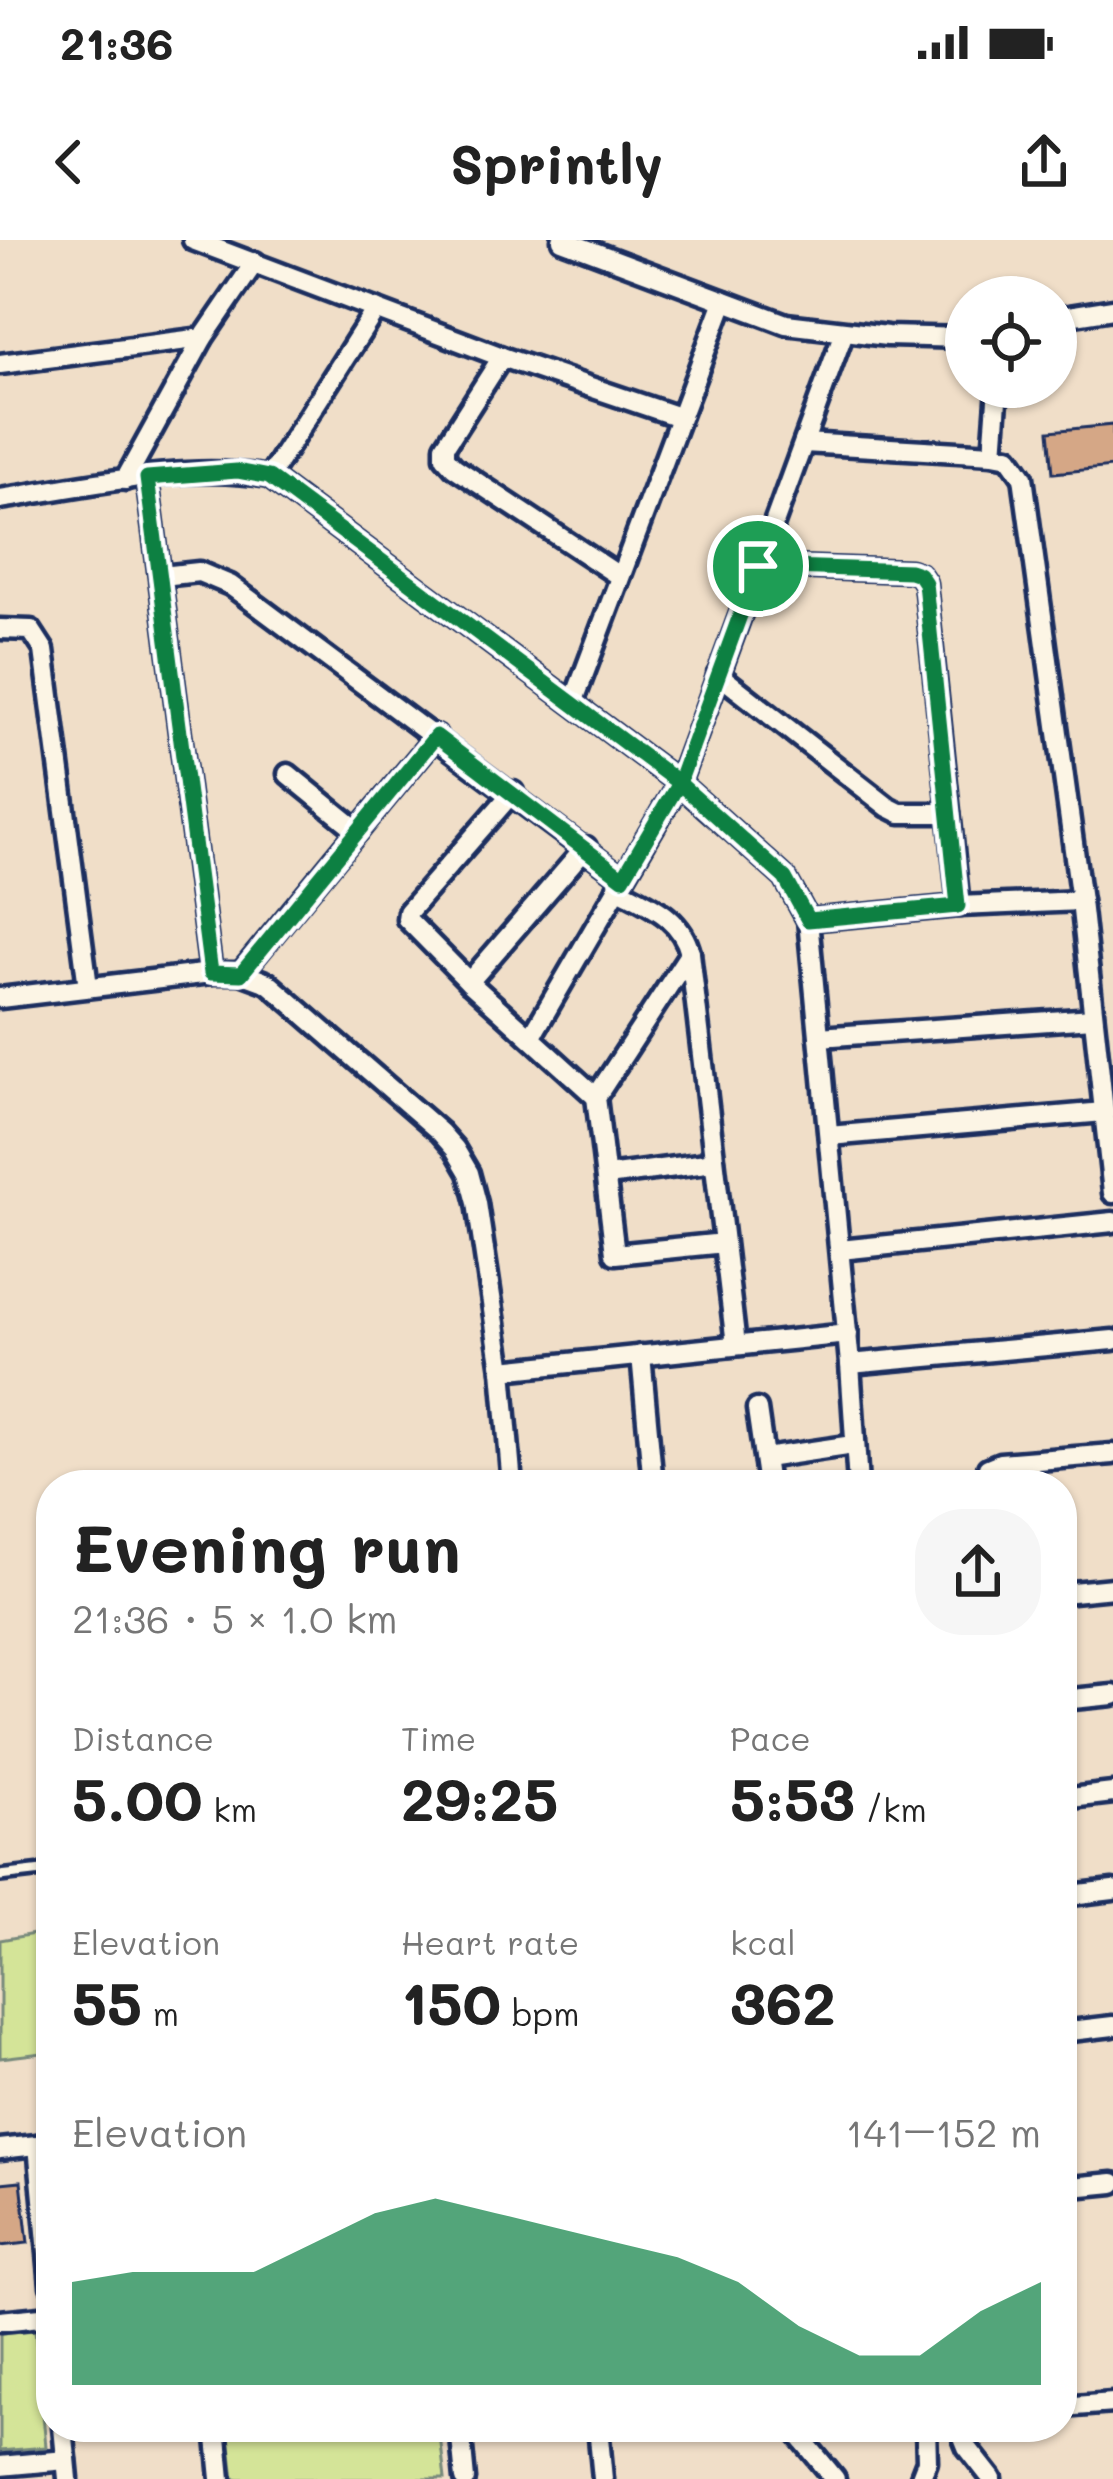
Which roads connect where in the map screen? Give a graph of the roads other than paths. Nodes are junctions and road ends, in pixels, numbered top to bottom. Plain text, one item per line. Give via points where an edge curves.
1 (193, 240) edge
2 (562, 240) edge
3 (255, 262) junction
4 (724, 301) junction
5 (376, 309) junction
6 (1113, 309) edge
7 (1077, 315) edge
8 (844, 332) junction
9 (945, 337) edge
10 (203, 338) junction
11 (502, 357) junction
12 (0, 364) edge
13 (996, 408) edge
14 (679, 417) junction
15 (804, 443) junction
16 (993, 454) junction
17 (269, 477) junction
18 (147, 478) junction
19 (125, 480) junction
20 (0, 499) edge
21 (758, 566) junction
22 (162, 576) junction
23 (619, 576) junction
24 (0, 629) edge
25 (718, 674) junction
26 (573, 703) junction
27 (436, 736) junction
28 (289, 774) dead end
29 (679, 783) junction
30 (513, 792) junction
31 (949, 814) junction
32 (358, 831) junction
33 (586, 847) junction
34 (620, 883) junction
35 (1082, 901) junction
36 (958, 906) junction
37 (808, 920) junction
38 (690, 953) junction
39 (211, 973) junction
40 (241, 974) junction
41 (469, 982) junction
42 (88, 987) junction
43 (0, 998) edge
44 (1093, 1018) junction
45 (819, 1036) junction
46 (531, 1037) junction
47 (596, 1096) junction
48 (1104, 1112) junction
49 (829, 1136) junction
50 (714, 1162) junction
51 (607, 1176) junction
52 (1113, 1193) edge
53 (1113, 1222) edge
54 (724, 1243) junction
55 (840, 1250) junction
56 (848, 1334) junction
57 (1113, 1340) edge
58 (736, 1345) junction
59 (640, 1355) junction
60 (850, 1364) junction
61 (502, 1370) junction
62 (758, 1409) dead end
63 (853, 1445) junction
64 (1113, 1454) edge
65 (765, 1458) junction
66 (511, 1470) edge
67 (652, 1470) edge
68 (766, 1470) edge
69 (856, 1470) edge
70 (987, 1470) edge
71 (1113, 1588) edge
72 (1077, 1591) edge
73 (1113, 1695) edge
74 (1077, 1699) edge
75 (1113, 1793) edge
76 (1077, 1797) edge
77 (36, 1872) edge
78 (0, 1876) edge
79 (1113, 1890) edge
80 (1077, 1894) edge
81 (1113, 2026) edge
82 (1077, 2030) edge
83 (36, 2145) edge
84 (0, 2149) edge
85 (1113, 2182) edge
86 (1077, 2186) edge
87 (36, 2317) edge
88 (0, 2321) edge
89 (1113, 2403) edge
90 (1077, 2406) edge
91 (217, 2442) edge
92 (461, 2442) edge
93 (599, 2442) edge
94 (804, 2442) edge
95 (926, 2442) edge
96 (965, 2442) edge
97 (0, 2466) edge
98 (67, 2469) edge
99 (221, 2479) edge
100 (465, 2479) edge
101 (603, 2479) edge
102 (835, 2479) edge
103 (920, 2479) edge
104 (992, 2479) edge

1 - 3 street
2 - 4 street
3 - 5 street
3 - 10 street
4 - 8 street
4 - 14 street
5 - 11 street
5 - 17 street
6 - 7 street
8 - 9 street
8 - 15 street
10 - 12 street
10 - 19 street
11 - 14 street
11 - 23 street via 445,457
13 - 16 street
14 - 23 street
15 - 16 street
15 - 21 street
16 - 35 street via 1010,458 1023,477
17 - 18 street via 237,471
17 - 26 street
18 - 19 street
18 - 22 street
19 - 20 street
21 - 25 street
21 - 31 street via 919,574 929,598
22 - 27 street via 219,578
22 - 39 street
23 - 26 street
24 - 42 street via 32,630 44,650
25 - 29 street
25 - 31 street via 888,807
26 - 29 street
27 - 30 street
27 - 32 street
28 - 32 street
29 - 34 street
29 - 37 street via 785,878
30 - 33 street
30 - 41 street via 407,912 412,927
31 - 36 street
32 - 40 street
33 - 34 street
33 - 41 street
34 - 38 street via 671,918
34 - 46 street
35 - 36 street
35 - 44 street
36 - 37 street
37 - 45 street
38 - 47 street
38 - 50 street
39 - 40 street
39 - 42 street
40 - 61 street via 268,983 455,1149 477,1203
41 - 46 street
42 - 43 street
44 - 45 street
44 - 48 street
45 - 49 street
46 - 47 street
47 - 51 street
48 - 49 street
48 - 52 street
49 - 55 street
50 - 51 street
50 - 54 street
51 - 54 street via 615,1254
53 - 55 street
54 - 58 street
55 - 56 street
56 - 58 street
56 - 60 street
57 - 60 street
58 - 59 street
59 - 61 street
59 - 67 street
60 - 63 street
61 - 66 street
62 - 65 street
63 - 65 street
63 - 69 street
64 - 70 street
65 - 68 street
71 - 72 street
73 - 74 street
75 - 76 street
77 - 78 lane
79 - 80 street
81 - 82 street
83 - 84 street
85 - 86 street
87 - 88 street
89 - 90 street
91 - 99 street
92 - 100 street
93 - 101 street
94 - 102 street
95 - 103 street
96 - 104 street
97 - 98 street

